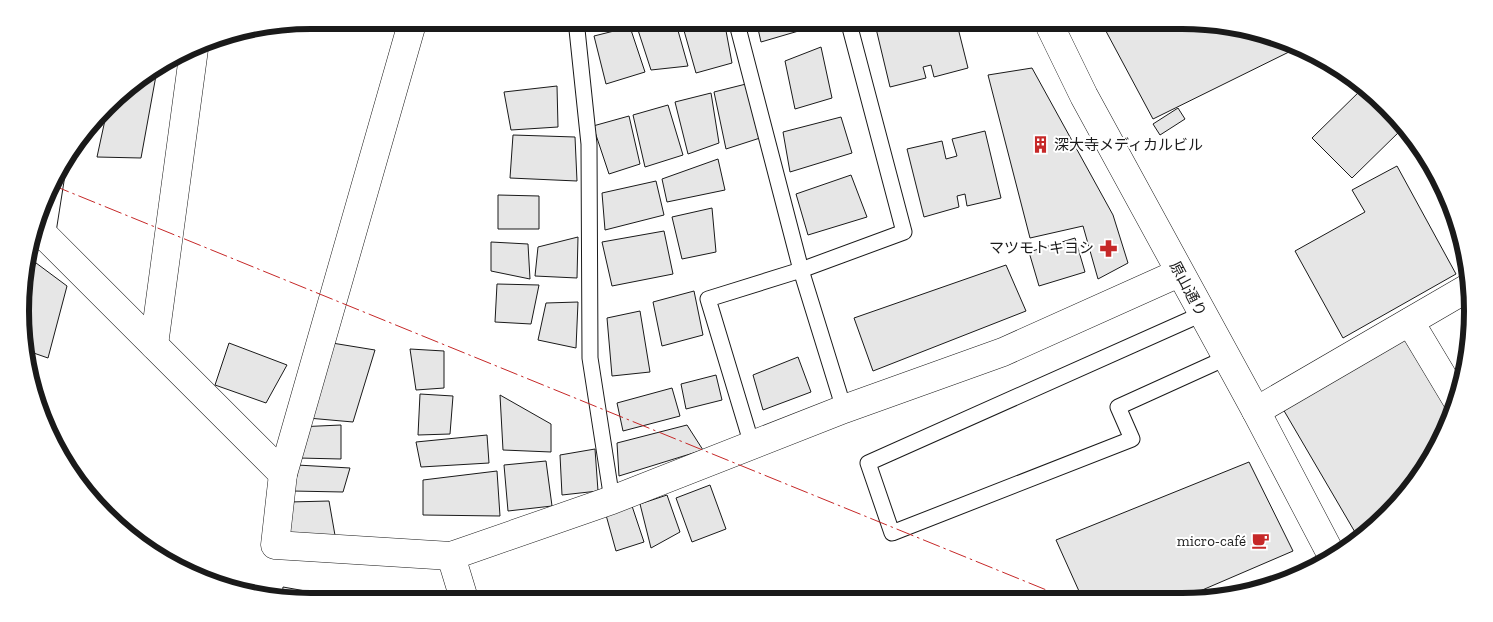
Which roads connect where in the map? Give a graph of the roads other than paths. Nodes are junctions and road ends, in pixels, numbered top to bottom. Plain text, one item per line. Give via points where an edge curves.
1 (409, 29) edge
2 (577, 29) edge
3 (738, 29) edge
4 (850, 29) edge
5 (1051, 29) edge
6 (193, 55) edge
7 (47, 210) edge
8 (41, 236) edge
9 (801, 270) junction
10 (1179, 273) junction
11 (1464, 290) edge
12 (1202, 314) junction
13 (1410, 322) junction
14 (154, 345) junction
15 (1226, 358) junction
16 (1452, 392) edge
17 (844, 410) junction
18 (1256, 411) junction
19 (752, 445) junction
20 (283, 474) junction
21 (612, 500) junction
22 (1330, 551) edge
23 (451, 556) junction
24 (462, 593) edge

1 - 20 street
2 - 21 lane via 589,144 590,358
3 - 9 lane
4 - 9 lane via 904,232
5 - 10 street, 原山通り
6 - 14 street
7 - 8 lane
8 - 14 street
9 - 17 lane
9 - 19 lane via 708,298
10 - 12 street, 原山通り
10 - 17 street via 1003,352
11 - 13 street
12 - 15 street, 原山通り
12 - 15 lane via 868,463 892,533 1132,439 1118,406
13 - 16 street
13 - 18 street
14 - 20 street
15 - 18 street, 原山通り
17 - 19 street
18 - 22 street, 原山通り
19 - 21 street
20 - 23 street via 275,545
21 - 23 street
23 - 24 street

